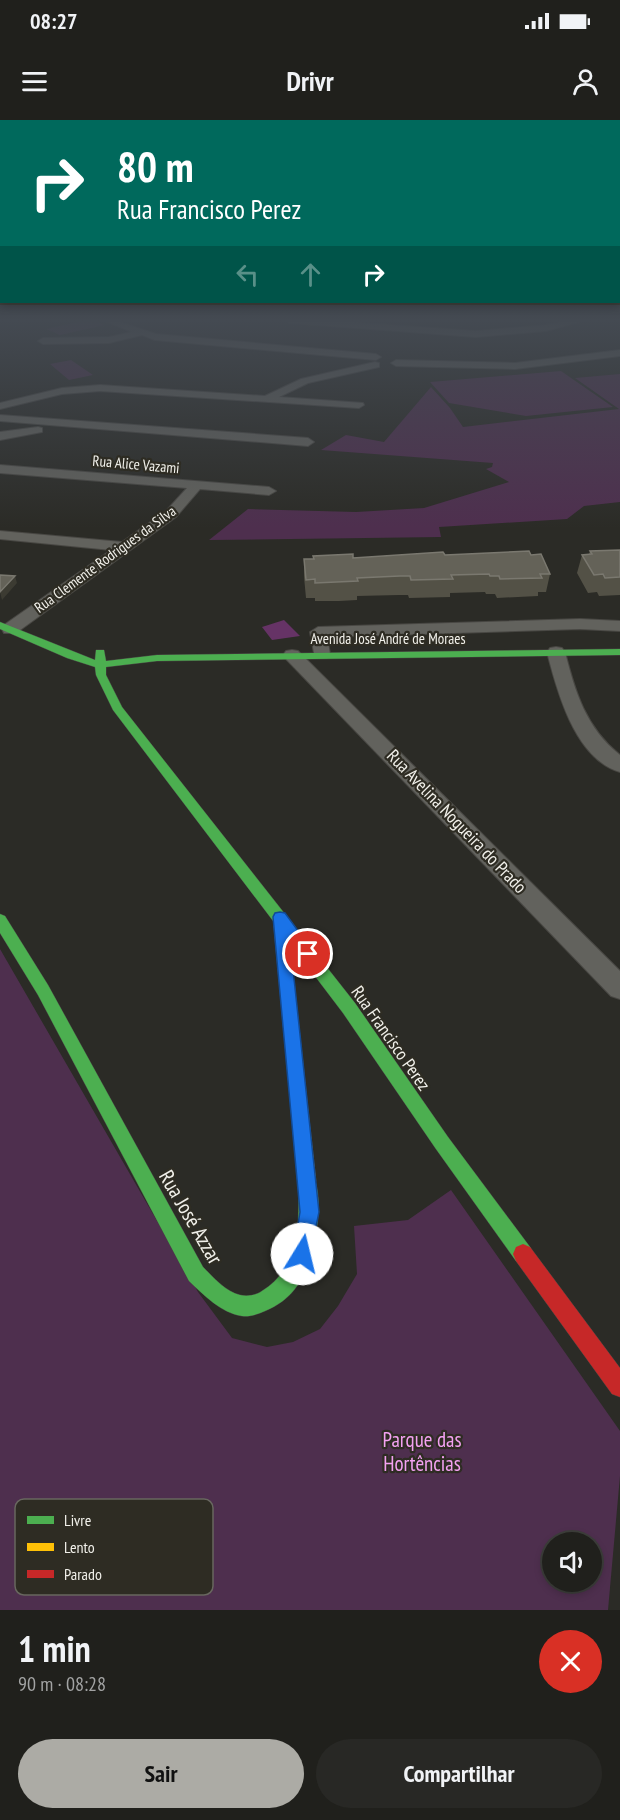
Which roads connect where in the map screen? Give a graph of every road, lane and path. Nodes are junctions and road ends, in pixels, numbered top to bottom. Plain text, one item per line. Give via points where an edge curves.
1 (72, 390) edge
2 (145, 390) edge
3 (285, 390) edge
4 (267, 397) junction
5 (359, 405) dead end
6 (0, 406) edge
7 (0, 418) edge
8 (66, 425) junction
9 (0, 436) edge
10 (308, 442) dead end
11 (0, 469) edge
12 (196, 486) junction
13 (269, 491) dead end
14 (0, 535) edge
15 (124, 547) junction
16 (0, 615) edge
17 (10, 625) edge
18 (620, 626) edge
19 (43, 629) dead end
20 (556, 652) junction
21 (620, 652) edge
22 (321, 654) junction
23 (96, 655) junction
24 (292, 655) junction
25 (620, 765) edge
26 (280, 917) junction
27 (0, 920) edge
28 (620, 988) edge
29 (620, 1386) edge

1 - 6 street
2 - 4 street
3 - 4 street
4 - 5 street
7 - 8 street
8 - 9 street
8 - 10 street
11 - 12 street, Rua Alice Vazami
12 - 13 street, Rua Alice Vazami
12 - 15 street, Rua Clemente Rodrigues da Silva via 171,514
14 - 15 street
15 - 17 street, Rua Clemente Rodrigues da Silva
16 - 17 street, Avenida José André de Moraes
17 - 19 street, Avenida José André de Moraes
17 - 23 street, Avenida José André de Moraes via 69,656
18 - 22 street via 318,632
20 - 21 street, Avenida José André de Moraes
20 - 22 street, Avenida José André de Moraes
20 - 25 street via 573,712 583,731 602,753
22 - 24 street, Avenida José André de Moraes
23 - 24 street, Avenida José André de Moraes
23 - 26 street, Rua Francisco Perez via 106,690 117,708
24 - 28 street, Rua Avelina Nogueira do Prado
26 - 27 street, Rua José Azzar via 309,1212 302,1254 290,1281 272,1300 244,1307 224,1297 196,1274 43,990
26 - 29 street, Rua Francisco Perez

